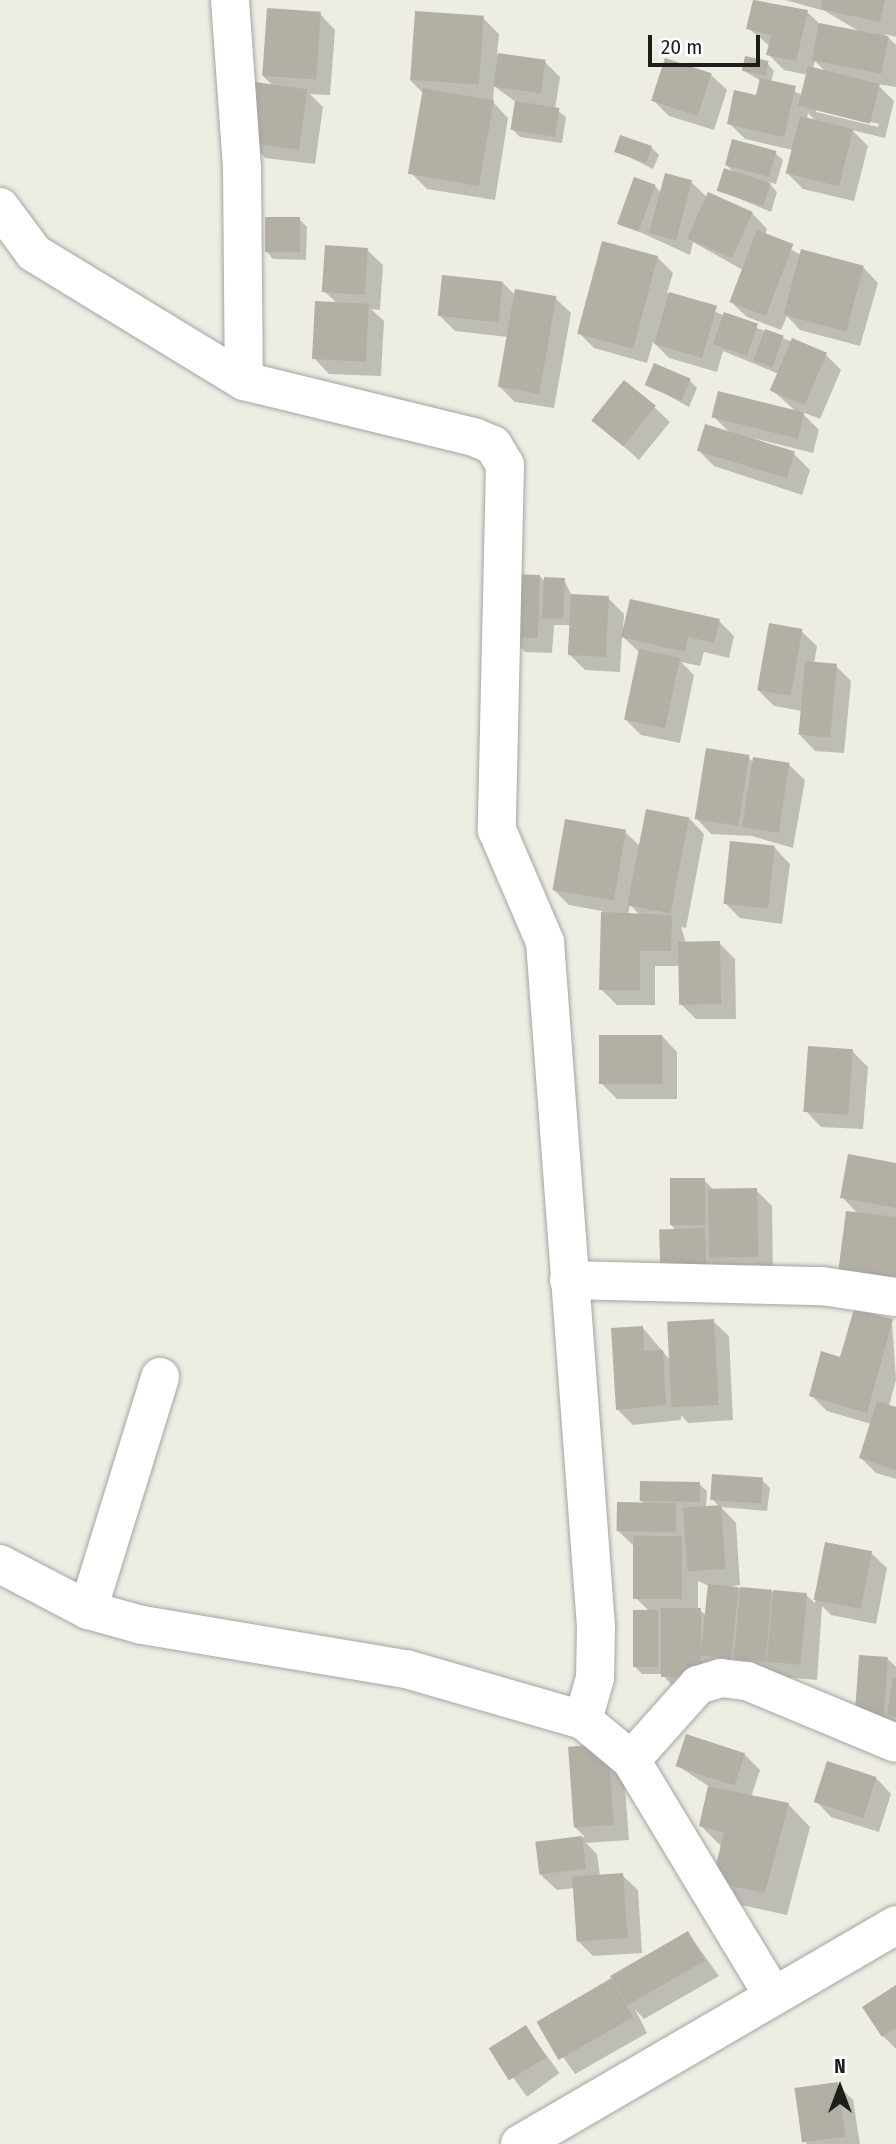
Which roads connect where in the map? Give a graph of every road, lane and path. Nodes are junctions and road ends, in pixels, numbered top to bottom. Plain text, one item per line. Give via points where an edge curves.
1 (230, 0) edge
2 (0, 207) edge
3 (244, 381) junction
4 (569, 1280) junction
5 (896, 1297) edge
6 (160, 1377) dead end
7 (0, 1564) edge
8 (88, 1610) junction
9 (583, 1720) junction
10 (896, 1743) edge
11 (631, 1760) junction
12 (896, 1926) edge
13 (773, 1996) junction
14 (520, 2144) edge

1 - 3 street via 242,168
2 - 3 street via 34,253
3 - 4 street via 474,437 493,445 505,465 497,830 545,942
4 - 5 street via 822,1286
4 - 9 street via 596,1627 595,1678
6 - 8 street
7 - 8 street
8 - 9 street via 406,1669
9 - 11 street
10 - 11 street via 747,1681 721,1678 698,1685
11 - 13 street
12 - 13 street
13 - 14 street

